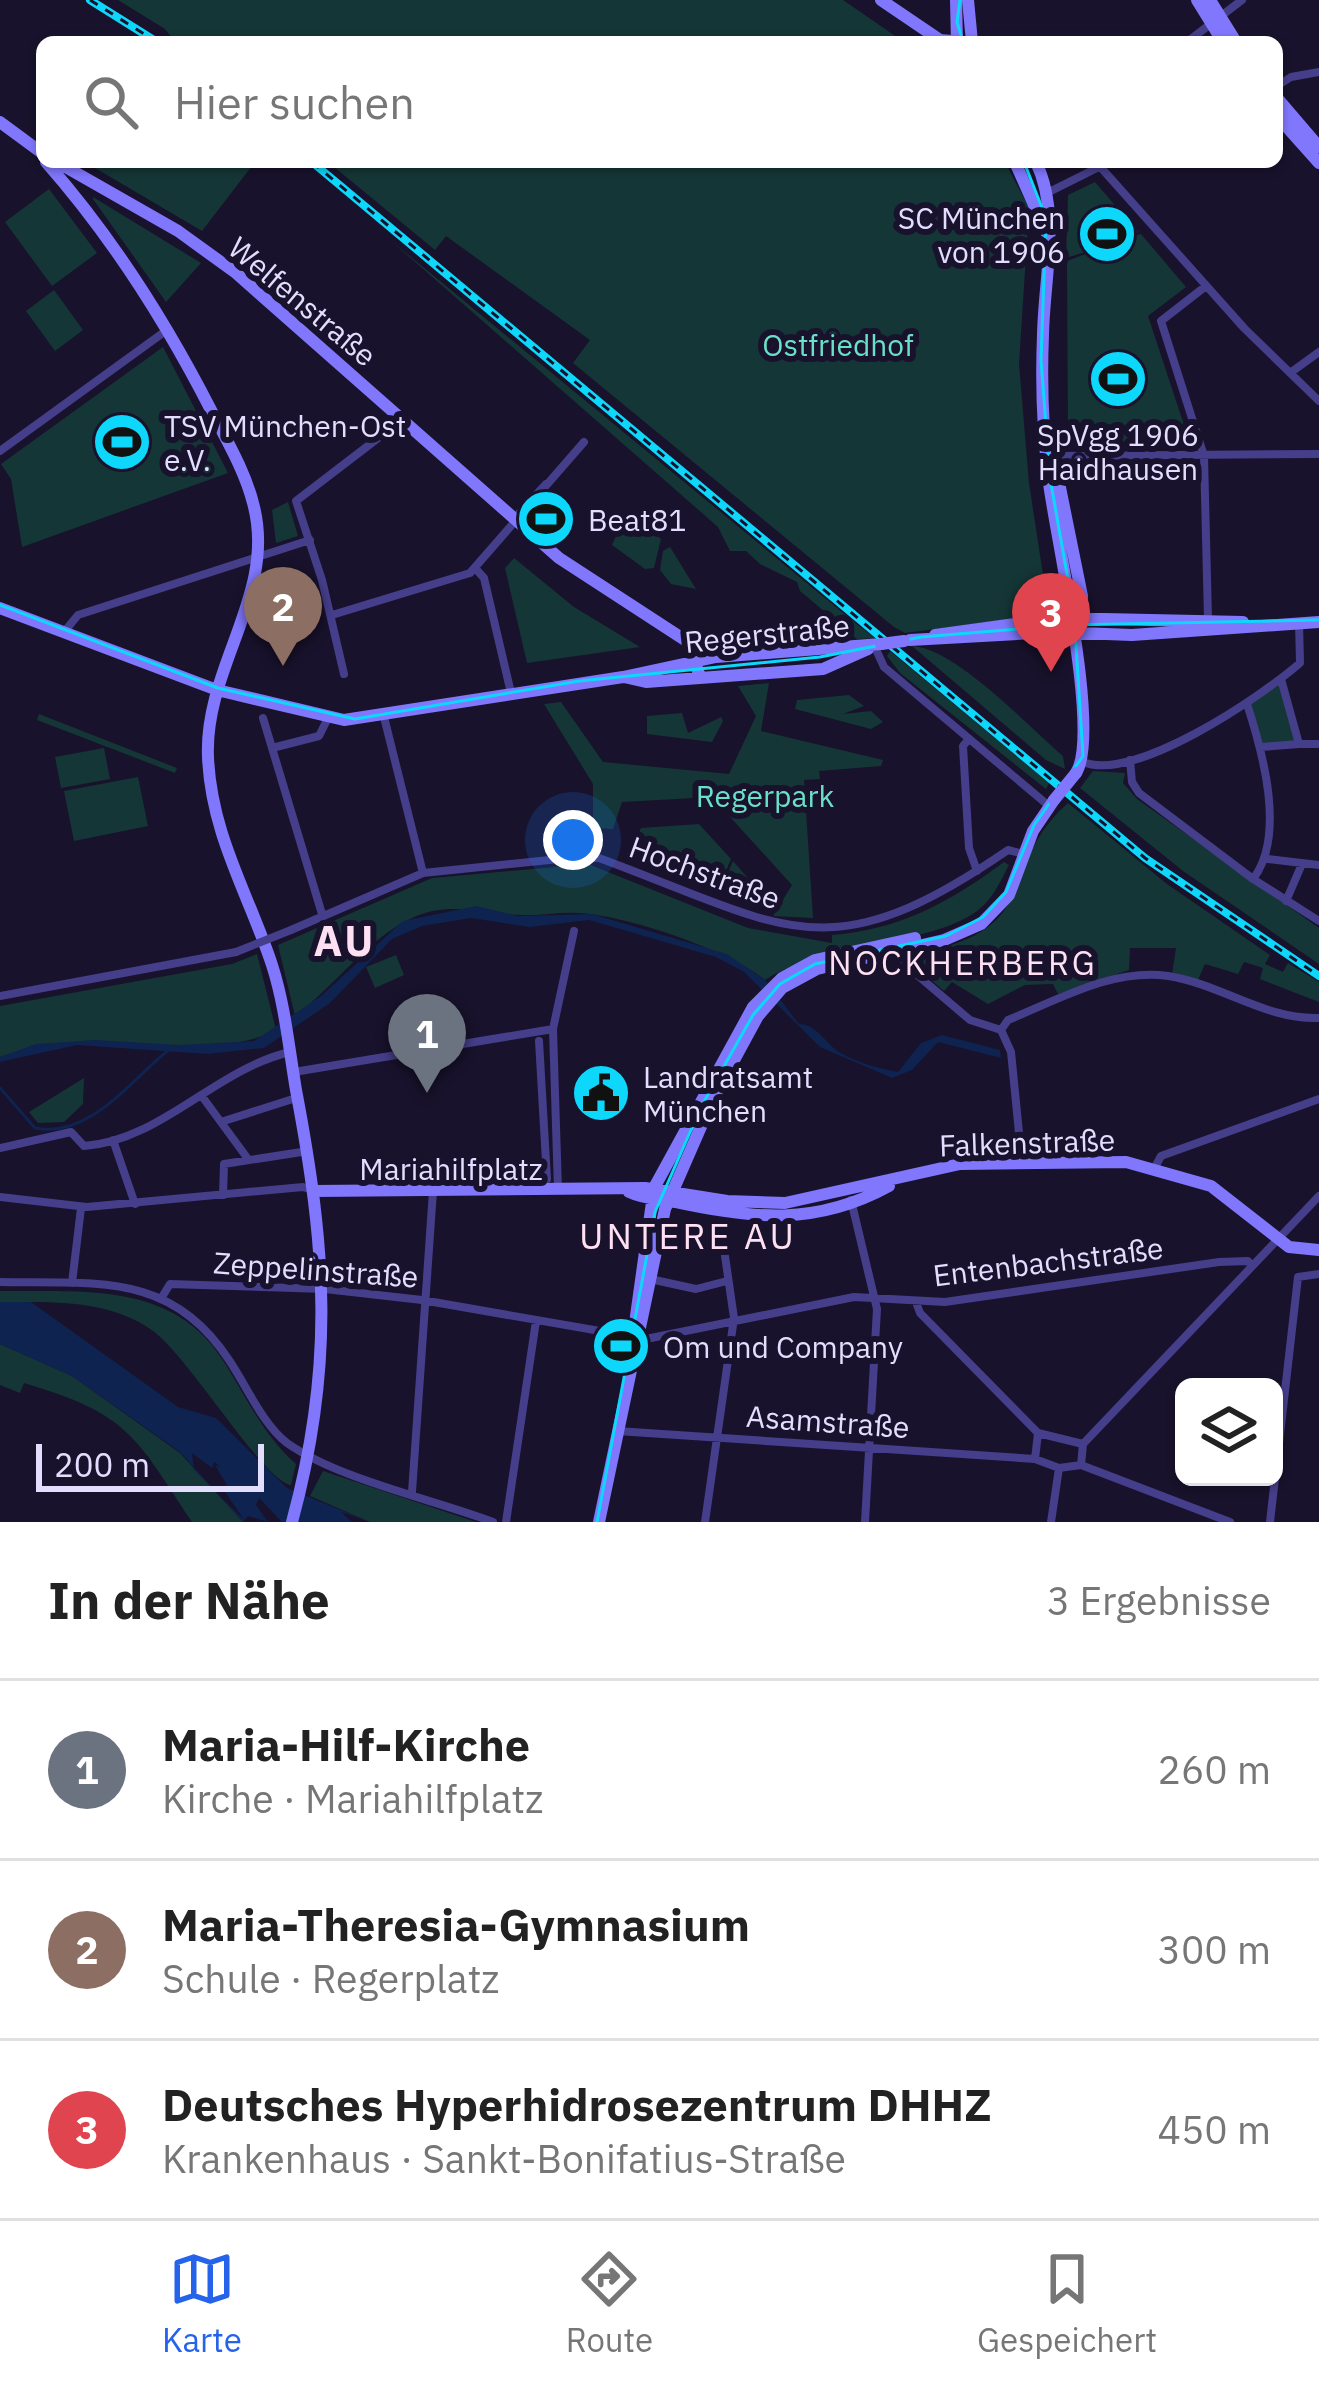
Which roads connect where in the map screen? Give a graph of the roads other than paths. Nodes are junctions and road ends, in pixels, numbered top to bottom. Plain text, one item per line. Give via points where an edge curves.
1 (881, 0) edge
2 (956, 0) edge
3 (968, 0) edge
4 (1198, 0) edge
5 (1210, 0) edge
6 (1241, 0) edge
7 (1215, 20) junction
8 (934, 36) edge
9 (961, 36) edge
10 (963, 36) edge
11 (1195, 36) edge
12 (1220, 36) edge
13 (1230, 36) edge
14 (1319, 72) edge
15 (1283, 82) edge
16 (1283, 105) edge
17 (0, 122) edge
18 (1283, 123) edge
19 (1319, 147) edge
20 (36, 150) edge
21 (1319, 163) edge
22 (52, 168) edge
23 (72, 168) edge
24 (74, 168) edge
25 (1017, 168) edge
26 (1039, 168) edge
27 (1090, 168) edge
28 (1101, 168) edge
29 (1049, 191) junction
30 (91, 215) junction
31 (1047, 239) junction
32 (1206, 286) junction
33 (168, 329) junction
34 (1319, 352) edge
35 (1290, 373) junction
36 (1319, 401) edge
37 (403, 418) junction
38 (1047, 427) junction
39 (584, 442) dead end
40 (0, 451) edge
41 (1319, 454) edge
42 (1054, 456) junction
43 (1204, 456) junction
44 (514, 520) junction
45 (310, 540) junction
46 (262, 554) junction
47 (475, 568) junction
48 (0, 608) edge
49 (332, 615) junction
50 (1077, 619) junction
51 (1208, 620) junction
52 (1299, 622) junction
53 (1319, 622) edge
54 (1251, 623) junction
55 (64, 632) junction
56 (1076, 634) junction
57 (907, 640) junction
58 (878, 645) junction
59 (697, 660) junction
60 (344, 674) dead end
61 (700, 676) junction
62 (623, 677) junction
63 (1281, 679) junction
64 (217, 690) junction
65 (511, 693) junction
66 (1246, 704) junction
67 (384, 717) junction
68 (262, 718) dead end
69 (328, 718) junction
70 (968, 740) junction
71 (1299, 744) junction
72 (1319, 744) edge
73 (1261, 747) junction
74 (272, 748) junction
75 (1130, 760) junction
76 (1079, 768) junction
77 (1052, 803) junction
78 (1024, 854) junction
79 (1268, 860) junction
80 (1302, 864) junction
81 (1319, 865) edge
82 (423, 872) junction
83 (977, 872) junction
84 (1253, 879) junction
85 (1286, 901) junction
86 (322, 914) junction
87 (1319, 921) edge
88 (574, 932) dead end
89 (889, 951) junction
90 (788, 979) junction
91 (0, 996) edge
92 (1319, 1018) edge
93 (553, 1029) junction
94 (1000, 1030) junction
95 (539, 1041) dead end
96 (289, 1049) junction
97 (293, 1072) junction
98 (537, 1088) junction
99 (555, 1088) junction
100 (201, 1095) junction
101 (298, 1098) junction
102 (1319, 1099) edge
103 (224, 1121) junction
104 (113, 1140) junction
105 (0, 1148) edge
106 (308, 1151) junction
107 (248, 1159) junction
108 (1022, 1163) junction
109 (1154, 1169) junction
110 (547, 1179) dead end
111 (314, 1190) junction
112 (433, 1192) junction
113 (558, 1192) junction
114 (653, 1193) junction
115 (223, 1195) junction
116 (672, 1196) junction
117 (1319, 1196) edge
118 (0, 1197) edge
119 (851, 1199) junction
120 (135, 1204) junction
121 (81, 1208) junction
122 (1278, 1240) junction
123 (1318, 1252) edge
124 (724, 1256) dead end
125 (1252, 1266) junction
126 (1319, 1274) edge
127 (650, 1279) junction
128 (728, 1281) junction
129 (0, 1282) edge
130 (72, 1283) junction
131 (325, 1289) junction
132 (162, 1297) junction
133 (874, 1298) junction
134 (422, 1300) junction
135 (916, 1302) junction
136 (734, 1318) junction
137 (536, 1321) junction
138 (636, 1337) junction
139 (617, 1431) junction
140 (1039, 1433) junction
141 (718, 1438) junction
142 (1083, 1444) junction
143 (869, 1449) junction
144 (308, 1457) junction
145 (1035, 1459) junction
146 (1081, 1465) junction
147 (1060, 1468) junction
148 (412, 1492) junction
149 (292, 1522) edge
150 (493, 1522) edge
151 (506, 1522) edge
152 (599, 1522) edge
153 (705, 1522) edge
154 (865, 1522) edge
155 (1051, 1522) edge
156 (1230, 1522) edge
157 (1270, 1522) edge

1 - 8 main road
2 - 9 main road
3 - 10 main road
4 - 7 main road
5 - 7 main road
6 - 7 street
7 - 11 street
7 - 12 main road
7 - 13 main road
14 - 15 street
16 - 19 main road
17 - 20 main road
18 - 21 main road
22 - 30 main road
23 - 30 main road
24 - 37 main road, Welfenstraße via 214,256
25 - 31 main road
26 - 29 main road
27 - 29 street
28 - 32 street
29 - 31 main road
30 - 33 main road
31 - 38 main road
32 - 35 street
32 - 43 street via 1161,321
33 - 40 street
33 - 46 main road via 252,497
34 - 35 street
35 - 36 street
37 - 44 main road, Welfenstraße
37 - 45 street via 297,501
38 - 42 main road
38 - 50 main road via 1050,490
39 - 44 street
41 - 43 street
42 - 43 street
42 - 50 main road
43 - 51 street
44 - 47 street
44 - 59 main road, Welfenstraße via 592,584 688,642
45 - 46 street
45 - 49 street
46 - 55 street via 79,615
46 - 64 main road
47 - 49 street
47 - 65 street
48 - 55 main road, Regerstraße
49 - 60 street
50 - 51 main road
50 - 56 main road
50 - 57 main road
51 - 54 main road
52 - 53 main road
52 - 54 main road
52 - 63 street via 1300,663
54 - 56 main road
55 - 64 main road, Regerstraße
56 - 57 main road
56 - 76 main road
57 - 58 main road, bridge
58 - 59 main road, Regerstraße
58 - 61 main road, Regerstraße via 823,669
58 - 70 street via 884,668
59 - 61 main road
59 - 62 main road, Regerstraße
61 - 62 main road, Regerstraße
62 - 65 main road, Regerstraße
63 - 66 street
63 - 71 street
64 - 69 main road, Regerstraße
64 - 96 main road via 208,729 214,801 271,963
65 - 67 main road, Regerstraße
66 - 73 street
66 - 75 street
67 - 69 main road, Regerstraße
67 - 82 street
68 - 74 street
69 - 74 street via 319,736
70 - 77 street
70 - 83 street via 969,848
71 - 72 street
71 - 73 street
73 - 79 street
74 - 86 street
75 - 76 street
75 - 84 street via 1139,793
76 - 77 main road, bridge
77 - 78 main road
78 - 83 street, Hochstraße via 1008,850
78 - 89 main road via 1009,895 981,924
78 - 90 main road via 995,902 966,924 835,953
79 - 80 street
79 - 84 street
80 - 81 street
80 - 85 street
82 - 83 street, Hochstraße via 596,857 740,915 804,929 888,919
82 - 86 street, Hochstraße
84 - 85 street
85 - 87 street
86 - 91 street, Hochstraße, bridge via 233,953
88 - 93 street, Mariahilfplatz
89 - 90 main road
89 - 94 street via 978,1025
90 - 114 main road via 742,1025
90 - 116 main road via 748,1032
92 - 94 street via 1292,1019 1182,979 1132,976 1008,1020
93 - 97 street
93 - 99 street, Mariahilfplatz
94 - 108 street via 1010,1052
95 - 98 street
96 - 97 main road
96 - 100 street via 250,1061
97 - 101 main road
98 - 99 street
98 - 110 street
99 - 113 street, Mariahilfplatz
100 - 103 street
100 - 104 street
101 - 103 street
101 - 106 main road
102 - 109 street via 1161,1156
103 - 107 street
104 - 105 street via 84,1145 71,1132
104 - 120 street
106 - 107 street
106 - 111 main road
107 - 115 street via 220,1167
108 - 109 main road, Falkenstraße
108 - 119 main road, Falkenstraße via 960,1163
109 - 122 main road, Falkenstraße via 1221,1190
111 - 112 main road, Mariahilfplatz
111 - 115 street
111 - 131 main road
112 - 113 main road, Mariahilfplatz
112 - 134 street
113 - 114 main road, Mariahilfplatz
114 - 116 main road, Falkenstraße
114 - 138 main road
115 - 120 street
116 - 119 main road, Falkenstraße via 767,1204
116 - 127 main road
117 - 122 street
118 - 121 street
119 - 133 street
120 - 121 street
121 - 130 street
122 - 123 main road
122 - 125 street
124 - 128 street
125 - 135 street, Entenbachstraße via 1219,1262 1023,1294
125 - 142 street
126 - 157 street via 1298,1277
127 - 128 street via 697,1289
127 - 138 main road
128 - 136 street
129 - 130 street, Zeppelinstraße
130 - 132 street, Zeppelinstraße via 131,1285
131 - 132 street, Zeppelinstraße via 170,1284
131 - 134 street, Zeppelinstraße
131 - 144 main road
132 - 144 street via 208,1327 281,1438
133 - 135 street, Entenbachstraße
133 - 136 street, Entenbachstraße
133 - 143 street
134 - 137 street, Zeppelinstraße
134 - 148 street
135 - 140 street
136 - 138 street, Entenbachstraße
136 - 141 street
137 - 138 street, Zeppelinstraße
137 - 151 street
138 - 139 main road
139 - 141 street, Asamstraße
139 - 152 main road
140 - 142 street
140 - 145 street
141 - 143 street, Asamstraße
141 - 153 street
142 - 146 street
143 - 145 street, Asamstraße
143 - 154 street
144 - 148 street
144 - 149 main road
145 - 147 street, Asamstraße
146 - 147 street
146 - 156 street
147 - 155 street
148 - 150 street

